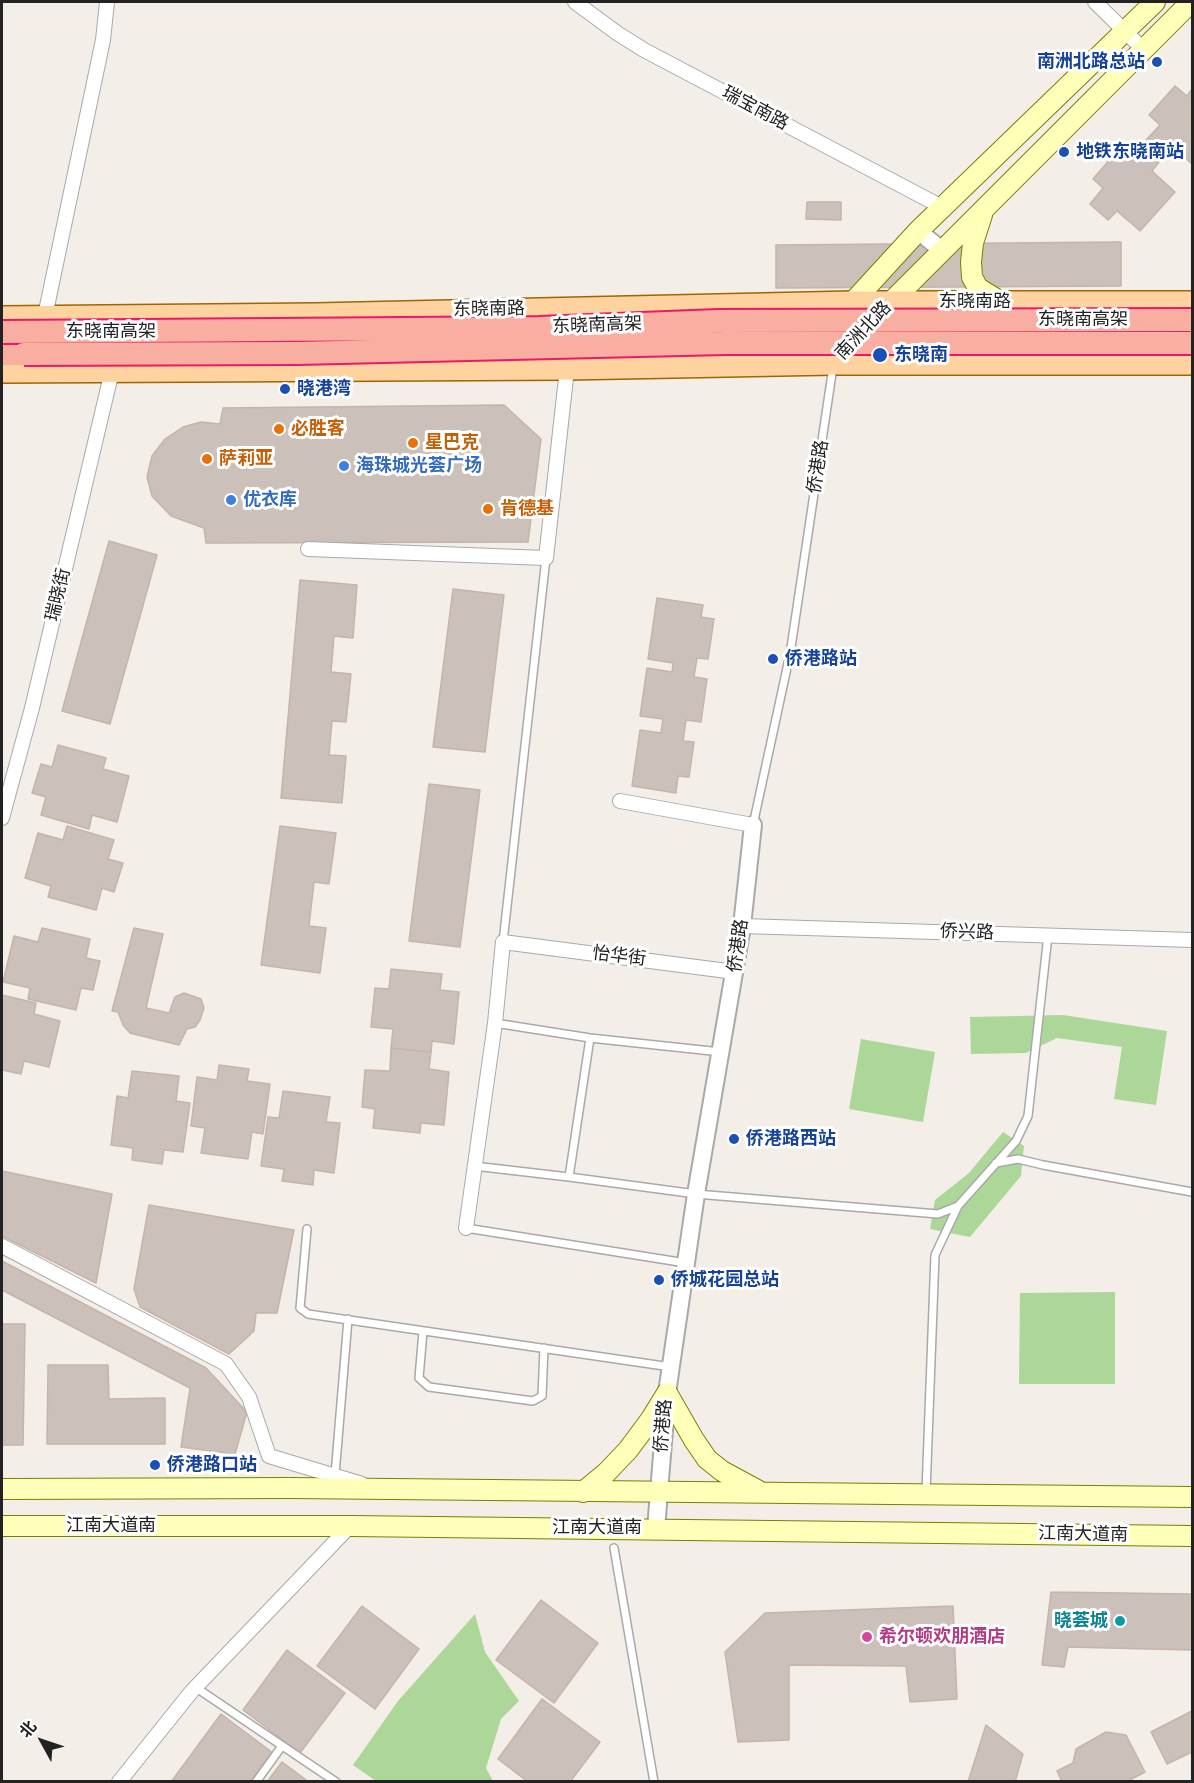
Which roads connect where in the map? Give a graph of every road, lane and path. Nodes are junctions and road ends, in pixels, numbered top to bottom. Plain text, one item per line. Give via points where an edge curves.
1 (108, 2) edge
2 (574, 2) edge
3 (1095, 2) edge
4 (1155, 2) edge
5 (1191, 2) edge
6 (1124, 31) junction
7 (1144, 50) junction
8 (942, 207) junction
9 (983, 212) junction
10 (918, 231) junction
11 (943, 251) junction
12 (853, 302) junction
13 (891, 302) junction
14 (1001, 302) junction
15 (1038, 302) junction
16 (1192, 302) edge
17 (45, 316) junction
18 (2, 317) edge
19 (1192, 320) edge
20 (2, 332) edge
21 (1192, 343) edge
22 (2, 354) edge
23 (833, 364) junction
24 (1034, 364) junction
25 (1192, 364) edge
26 (567, 369) junction
27 (2, 372) edge
28 (112, 372) junction
29 (308, 549) dead end
30 (546, 558) junction
31 (620, 801) dead end
32 (2, 818) edge
33 (753, 825) junction
34 (742, 926) junction
35 (1048, 935) junction
36 (1192, 940) edge
37 (503, 942) junction
38 (735, 972) junction
39 (495, 1023) junction
40 (590, 1038) junction
41 (721, 1052) junction
42 (996, 1163) junction
43 (474, 1166) junction
44 (569, 1176) junction
45 (1192, 1192) edge
46 (696, 1194) junction
47 (958, 1206) junction
48 (466, 1228) joint
49 (307, 1229) dead end
50 (2, 1246) edge
51 (687, 1264) junction
52 (348, 1320) junction
53 (423, 1331) junction
54 (544, 1348) junction
55 (671, 1367) junction
56 (667, 1393) junction
57 (335, 1475) junction
58 (2, 1489) edge
59 (375, 1489) junction
60 (583, 1492) junction
61 (659, 1493) junction
62 (765, 1494) junction
63 (926, 1495) junction
64 (1192, 1497) edge
65 (2, 1526) edge
66 (350, 1526) junction
67 (656, 1529) junction
68 (1192, 1536) edge
69 (614, 1548) dead end
70 (195, 1687) junction
71 (282, 1746) junction
72 (119, 1782) edge
73 (256, 1782) edge
74 (336, 1782) edge
75 (654, 1782) edge

1 - 17 street
2 - 8 street, 瑞宝南路 via 644,50
3 - 6 street
4 - 6 main road, 南洲北路
5 - 7 main road, 南洲北路
6 - 7 street
6 - 8 main road, 南洲北路
7 - 9 main road, 南洲北路
8 - 10 main road, 南洲北路
9 - 11 main road, 南洲北路
9 - 14 main road via 973,243 972,276 978,288
10 - 11 street
10 - 12 main road, 南洲北路
11 - 13 main road, 南洲北路
12 - 13 main road, 东晓南路
12 - 17 main road, 东晓南路
12 - 23 main road, 南洲北路
13 - 14 main road, 东晓南路
13 - 23 main road, 南洲北路
14 - 15 main road, 东晓南路
15 - 16 main road, 东晓南路
15 - 24 main road via 1028,336
17 - 18 main road, 东晓南路
19 - 20 highway, 东晓南高架, bridge via 730,321 447,329
21 - 22 highway, 东晓南高架, bridge via 725,343 298,353
23 - 24 main road
23 - 26 main road
23 - 33 lane, 侨港路 via 789,654
24 - 25 main road
26 - 28 main road
26 - 30 street
27 - 28 main road
28 - 32 street, 瑞晓街
29 - 30 street
30 - 37 lane
31 - 33 street
33 - 34 street, 侨港路
34 - 35 street, 侨兴路
34 - 38 street, 侨港路
35 - 36 street, 侨兴路
35 - 42 lane via 1028,1116 1016,1141
37 - 38 street, 怡华街
37 - 39 street
38 - 41 street, 侨港路
39 - 40 lane
39 - 43 street
40 - 41 lane
40 - 44 lane
41 - 46 street, 侨港路
42 - 45 lane via 1018,1159
42 - 47 lane
43 - 44 lane
43 - 48 street
44 - 46 lane
46 - 47 lane via 938,1214
46 - 51 street, 侨港路
47 - 63 lane via 935,1255
48 - 51 lane
49 - 52 lane via 300,1308 308,1314
50 - 57 street via 226,1364 249,1397 269,1456
51 - 55 street, 侨港路
52 - 53 lane
52 - 57 lane
53 - 54 lane
53 - 54 lane via 419,1378 429,1387 533,1401 542,1396
54 - 55 lane
55 - 56 street, 侨港路
56 - 60 main road via 628,1450
56 - 61 street, 侨港路
56 - 62 main road via 707,1459
57 - 59 street
58 - 59 main road, 江南大道南
59 - 60 main road, 江南大道南
60 - 61 main road, 江南大道南
61 - 62 main road, 江南大道南
61 - 67 street, 侨港路
62 - 63 main road, 江南大道南
63 - 64 main road, 江南大道南
65 - 66 main road, 江南大道南
66 - 67 main road, 江南大道南
66 - 70 street
67 - 68 main road, 江南大道南
69 - 75 lane
70 - 71 lane
70 - 72 street
71 - 73 lane
71 - 74 lane

